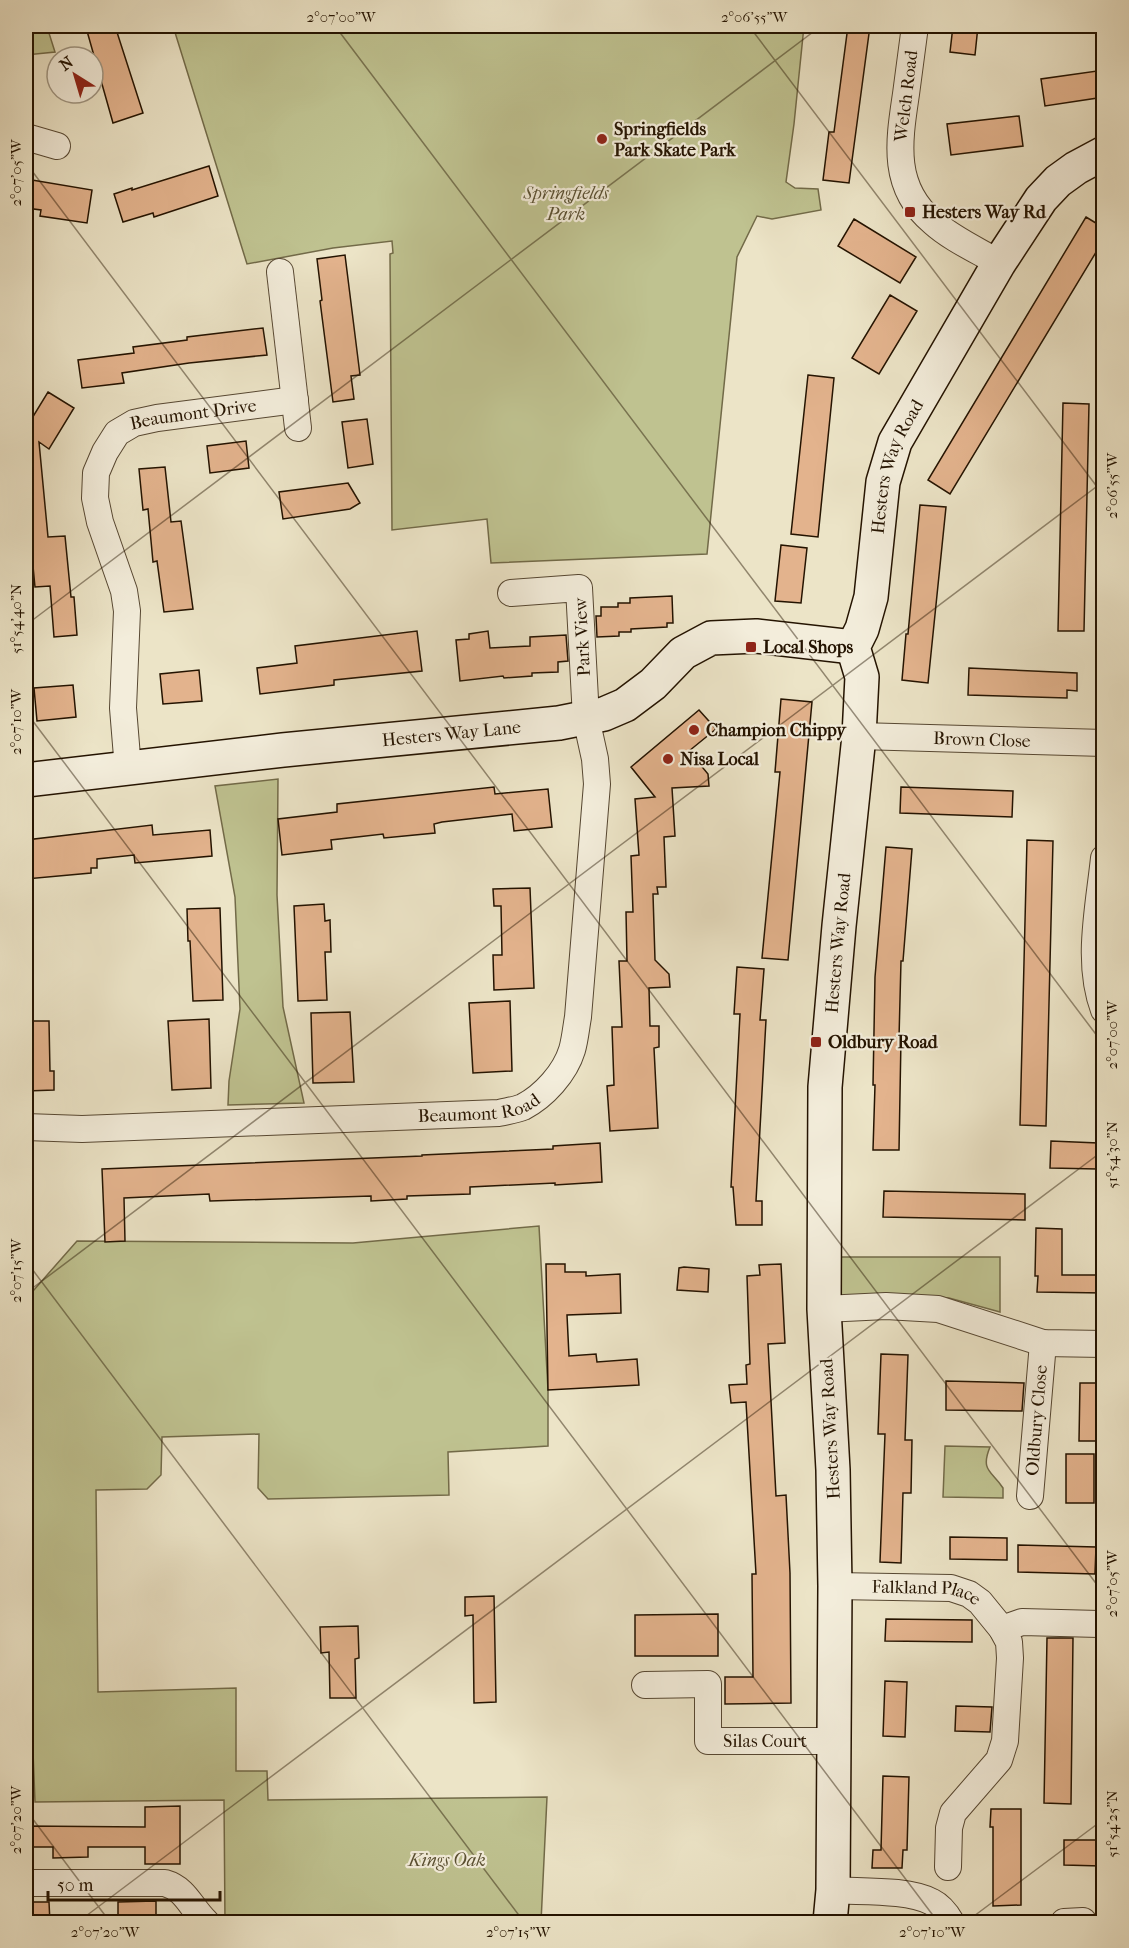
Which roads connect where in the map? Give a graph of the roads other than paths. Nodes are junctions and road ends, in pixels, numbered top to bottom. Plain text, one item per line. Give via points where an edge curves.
1 (915, 26) edge
2 (26, 137) edge
3 (57, 146) dead end
4 (1104, 153) edge
5 (999, 263) junction
6 (280, 272) dead end
7 (294, 400) junction
8 (298, 428) dead end
9 (511, 593) dead end
10 (853, 647) junction
11 (586, 718) junction
12 (859, 736) junction
13 (1104, 743) edge
14 (128, 769) junction
15 (26, 780) edge
16 (1104, 858) edge
17 (1104, 1010) edge
18 (26, 1127) edge
19 (824, 1309) junction
20 (1043, 1343) junction
21 (1104, 1344) edge
22 (1030, 1496) dead end
23 (835, 1586) junction
24 (1099, 1624) dead end
25 (1002, 1629) junction
26 (645, 1685) dead end
27 (834, 1741) junction
28 (948, 1867) dead end
29 (26, 1883) edge
30 (832, 1890) junction
31 (206, 1923) edge
32 (830, 1923) edge
33 (951, 1923) edge

1 - 5 street, Welch Road via 899,145 903,174 919,208 931,220
2 - 3 street
4 - 5 street, Hesters Way Road via 1058,181 1041,199
5 - 10 street, Hesters Way Road via 895,442 883,482 872,597
6 - 7 street
7 - 8 street
7 - 14 street, Beaumont Drive via 134,423 117,433 105,452 96,473 95,498 127,611 123,708
9 - 11 street, Park View via 579,588
10 - 11 street, Hesters Way Lane via 756,636 711,638 683,653 625,705
10 - 12 street, Hesters Way Road via 862,677
11 - 14 street, Hesters Way Lane
11 - 18 street, Beaumont Road via 597,784 578,1017 572,1051 564,1068 540,1096 522,1107 500,1113 82,1129
12 - 13 street, Brown Close
12 - 19 street, Hesters Way Road via 825,1087
14 - 15 street, Hesters Way Lane
16 - 17 street via 1094,956 1095,982
19 - 20 street via 938,1309
19 - 23 street, Hesters Way Road
20 - 21 street
20 - 22 street, Oldbury Close
23 - 25 street, Falkland Place via 951,1588 981,1602
23 - 27 street, Hesters Way Road
24 - 25 street via 1022,1622
25 - 28 street, Falkland Place via 1009,1642 1010,1658 1005,1741 999,1760 953,1813
26 - 27 street, Silas Court via 708,1684 708,1741
27 - 30 street, Hesters Way Road
29 - 31 street via 165,1882 179,1889
30 - 32 street, Hesters Way Road
30 - 33 street via 922,1897 935,1903

